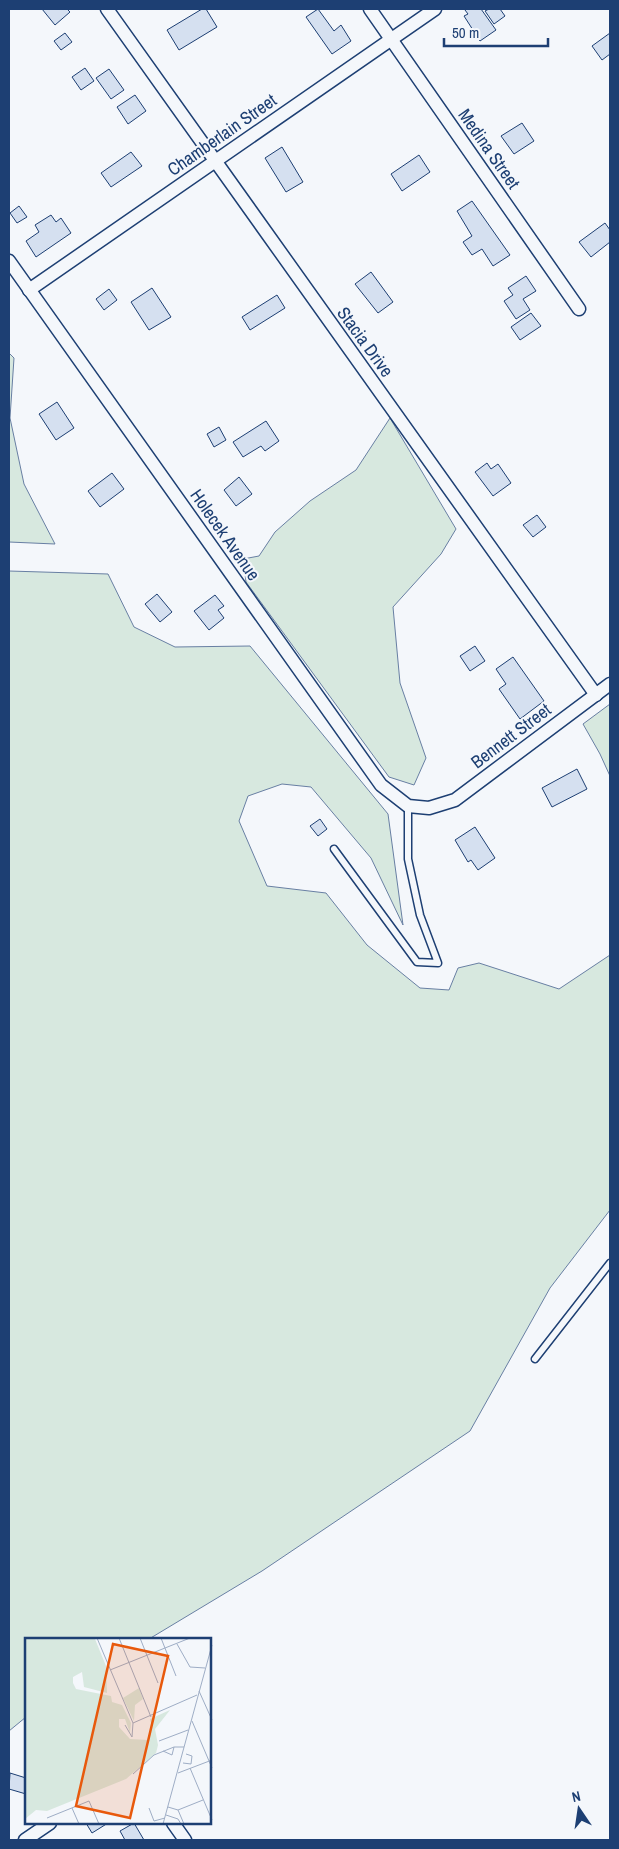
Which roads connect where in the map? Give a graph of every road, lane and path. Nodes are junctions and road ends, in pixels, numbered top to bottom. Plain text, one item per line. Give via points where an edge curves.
1 (106, 9) edge
2 (370, 9) edge
3 (435, 9) edge
4 (391, 39) junction
5 (215, 161) junction
6 (9, 260) edge
7 (29, 290) junction
8 (579, 308) dead end
9 (610, 684) edge
10 (596, 695) junction
11 (408, 806) junction
12 (334, 849) dead end
13 (610, 1263) edge
14 (535, 1359) dead end
15 (49, 1824) edge
16 (174, 1824) edge
17 (25, 1840) edge
18 (185, 1840) edge

1 - 5 street, Stacia Drive
2 - 4 street, Medina Street
3 - 4 street, Chamberlain Street
4 - 5 street, Chamberlain Street
4 - 8 street, Medina Street
5 - 7 street, Chamberlain Street
5 - 10 street, Stacia Drive
6 - 7 street, Holecek Avenue
7 - 11 street, Holecek Avenue via 381,785
9 - 10 street, Bennett Street
10 - 11 street, Bennett Street via 455,800 429,808
11 - 12 lane via 408,859 420,915 438,963 417,962
13 - 14 lane
15 - 17 street
16 - 18 street

